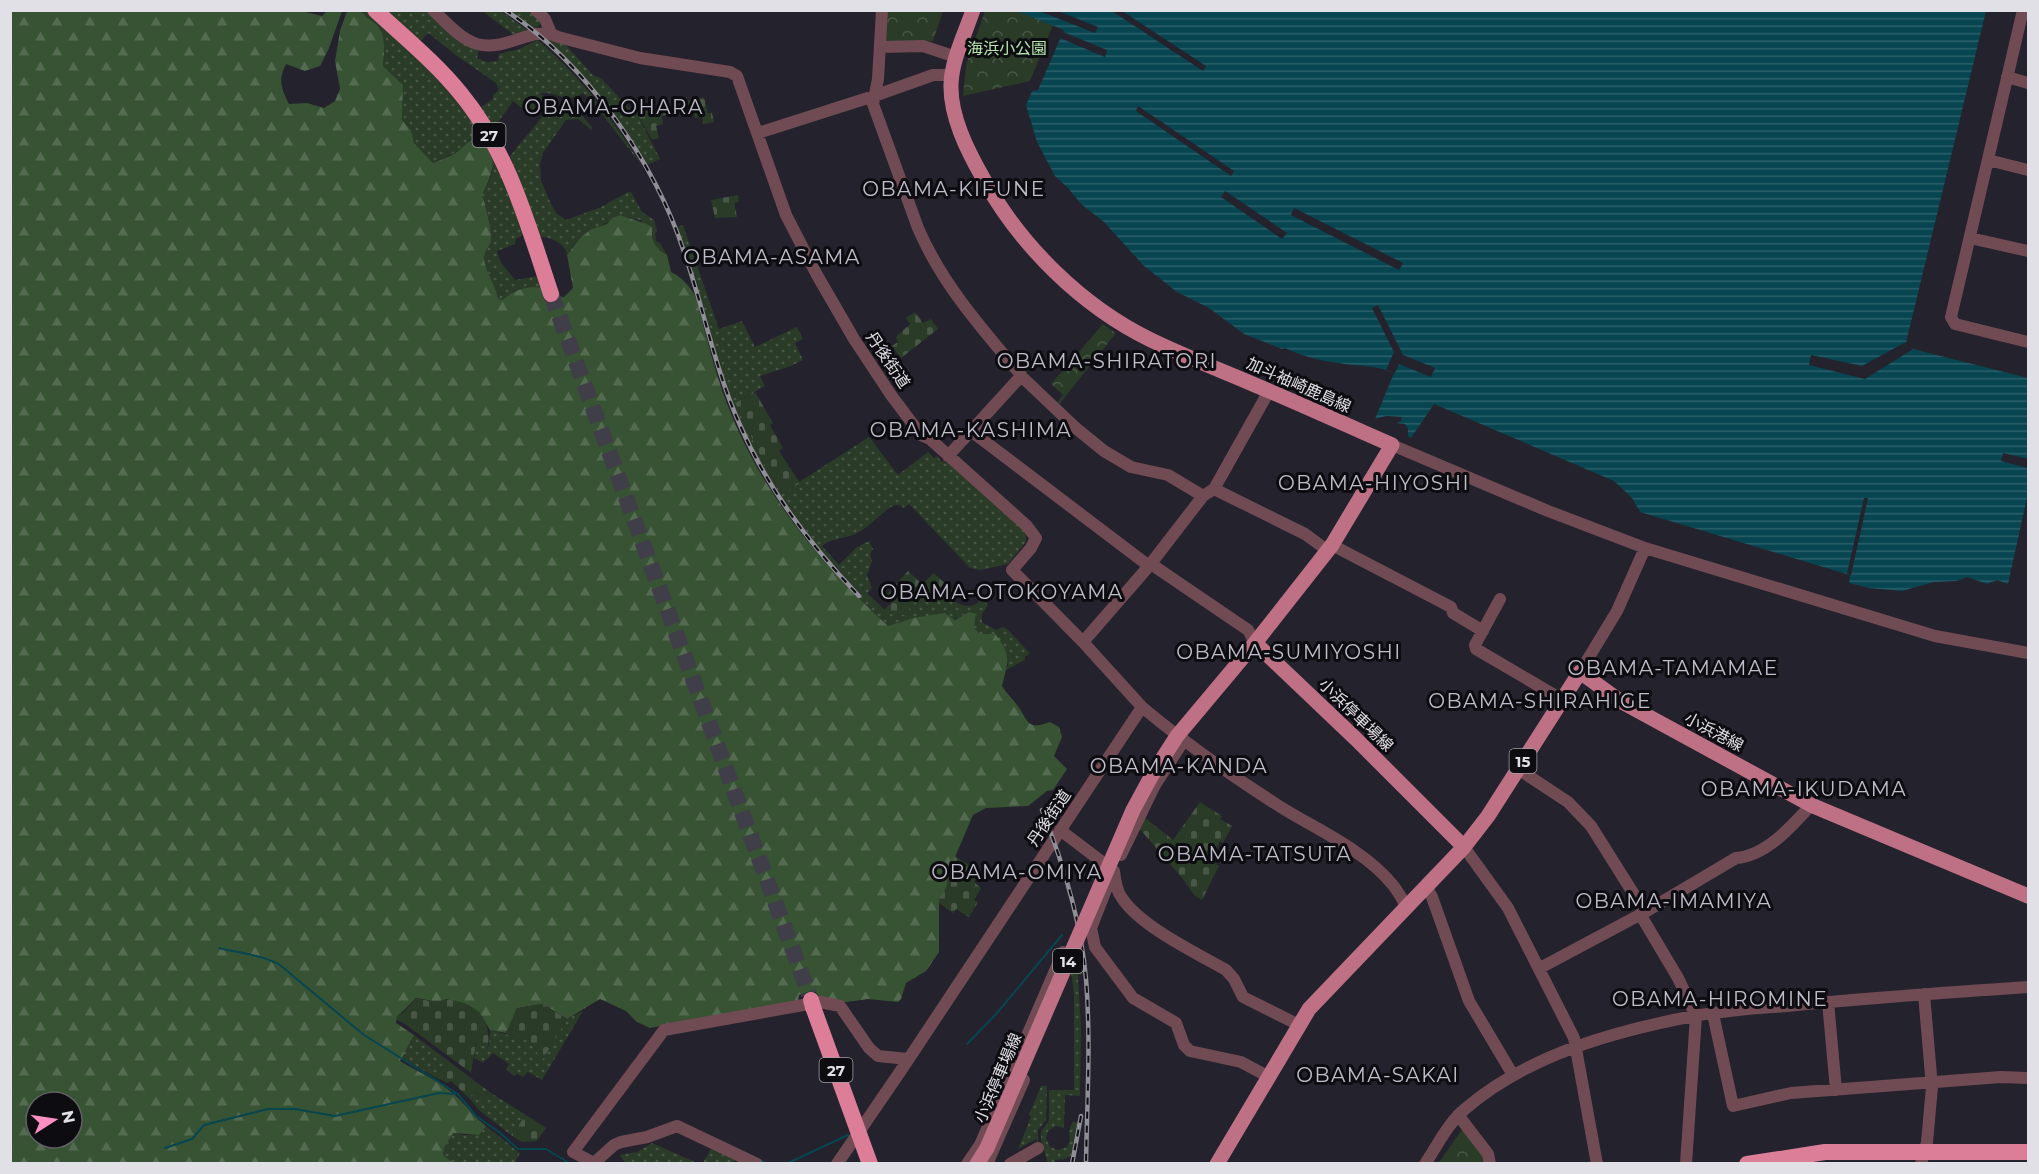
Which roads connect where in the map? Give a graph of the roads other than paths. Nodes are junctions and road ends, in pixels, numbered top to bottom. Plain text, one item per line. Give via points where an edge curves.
1 (375, 10) edge
2 (433, 10) edge
3 (536, 10) edge
4 (882, 10) edge
5 (974, 10) edge
6 (2024, 10) edge
7 (551, 33) junction
8 (880, 47) junction
9 (956, 57) junction
10 (951, 75) junction
11 (2007, 77) junction
12 (2028, 82) edge
13 (874, 96) junction
14 (758, 133) junction
15 (1988, 160) junction
16 (2028, 170) edge
17 (1970, 238) junction
18 (2028, 251) edge
19 (551, 294) tunnel mouth
20 (2028, 342) edge
21 (1022, 375) dead end
22 (1269, 391) junction
23 (971, 431) junction
24 (1392, 445) junction
25 (948, 456) junction
26 (1209, 492) junction
27 (1330, 548) junction
28 (1645, 548) junction
29 (1150, 565) junction
30 (1500, 599) dead end
31 (1483, 631) junction
32 (1083, 642) junction
33 (1255, 643) junction
34 (2028, 651) edge
35 (1580, 672) junction
36 (1561, 699) junction
37 (1142, 707) junction
38 (1180, 738) junction
39 (1518, 769) junction
40 (1811, 805) junction
41 (1060, 830) junction
42 (1464, 847) junction
43 (1114, 871) junction
44 (1426, 888) junction
45 (2028, 896) edge
46 (1407, 907) junction
47 (1643, 913) junction
48 (1540, 968) junction
49 (2028, 987) edge
50 (1924, 994) junction
51 (811, 1000) tunnel mouth
52 (1828, 1002) junction
53 (1713, 1014) junction
54 (1696, 1016) junction
55 (1299, 1025) junction
56 (1575, 1048) junction
57 (908, 1059) junction
58 (1513, 1076) junction
59 (1269, 1077) junction
60 (2028, 1078) edge
61 (1931, 1083) junction
62 (1836, 1090) junction
63 (1458, 1115) junction
64 (858, 1133) junction
65 (1038, 1148) dead end
66 (2028, 1152) edge
67 (987, 1156) edge
68 (1818, 1158) edge
69 (1922, 1158) edge
70 (2011, 1158) edge
71 (591, 1162) edge
72 (757, 1164) edge
73 (837, 1164) edge
74 (870, 1164) edge
75 (967, 1164) edge
76 (977, 1164) edge
77 (1010, 1164) edge
78 (1217, 1164) edge
79 (1425, 1164) edge
80 (1490, 1164) edge
81 (1597, 1164) edge
82 (1686, 1164) edge
83 (1747, 1164) edge

1 - 19 highway, 27 via 453,84 483,125 507,171
2 - 7 street via 476,44 503,45 538,32
3 - 7 street
4 - 8 street
5 - 9 main road, 加斗袖崎鹿島線
6 - 11 street
7 - 14 street, 丹後街道 via 640,58 730,72 740,82
8 - 9 street via 923,46
8 - 13 street
9 - 10 main road, 加斗袖崎鹿島線
10 - 13 street via 933,75
10 - 22 main road, 加斗袖崎鹿島線 via 957,122 978,170 1017,229 1052,268 1136,332
11 - 12 street
11 - 15 street
13 - 14 street
13 - 21 street via 873,104 926,247 970,315
14 - 25 street, 丹後街道 via 786,215 836,310 921,435
15 - 16 street
15 - 17 street
17 - 18 street
17 - 20 street via 1951,317 1955,324
22 - 24 main road, 加斗袖崎鹿島線
22 - 26 street
23 - 25 street
23 - 26 street via 1021,376 1104,451 1131,466 1168,474
23 - 29 street
24 - 27 main road
24 - 28 street
25 - 32 street, 丹後街道 via 1036,538 1012,570
26 - 27 street
26 - 29 street
27 - 31 street via 1450,607 1453,613
27 - 33 main road
28 - 34 street via 1935,636
28 - 35 street via 1617,611
29 - 32 street
29 - 33 street via 1248,630
30 - 31 street
31 - 36 street via 1476,649
32 - 37 street
33 - 38 main road, 小浜停車場線 / 14
33 - 42 main road, 小浜停車場線
35 - 36 main road, 15
35 - 40 main road, 小浜港線 via 1620,701
36 - 39 main road, 15
37 - 38 street
37 - 41 street, 丹後街道
38 - 43 street
38 - 46 street via 1366,860 1392,884
38 - 67 main road, 小浜停車場線 / 14, bridge via 1152,775 1133,810
39 - 42 main road, 15
39 - 47 street via 1568,802 1591,826
40 - 45 main road, 小浜港線
40 - 47 street via 1776,840 1747,858 1736,858
41 - 43 street
41 - 57 street, 丹後街道
42 - 44 main road
42 - 48 street via 1508,908
43 - 55 street via 1121,897 1145,920 1226,970 1243,997
43 - 59 street via 1091,928 1095,947 1133,998 1176,1023 1190,1051 1241,1062
44 - 46 main road
44 - 58 street via 1473,1010
46 - 55 main road via 1309,1009
47 - 48 street
47 - 54 street
48 - 56 street via 1574,1038
49 - 50 street
50 - 52 street
50 - 61 street
51 - 64 highway, 27
52 - 53 street
52 - 62 street
53 - 54 street
53 - 62 street via 1733,1106 1791,1093
54 - 56 street
54 - 82 street
55 - 59 main road
56 - 58 street
56 - 81 street
57 - 64 street, 丹後街道
57 - 71 street via 878,1056 864,1043 840,1006 827,1003 664,1030 573,1152
58 - 63 street
59 - 78 main road
60 - 61 street
61 - 62 street
61 - 69 street via 1927,1142
63 - 79 street
63 - 80 street via 1488,1154
64 - 73 street, 丹後街道
64 - 74 highway, 27
65 - 77 street
66 - 70 highway
67 - 75 street via 996,1148 1068,977 1063,952 980,1145
67 - 76 main road, 小浜停車場線 / 14
68 - 69 highway
68 - 83 highway
69 - 70 highway
71 - 72 street via 621,1142 677,1126

